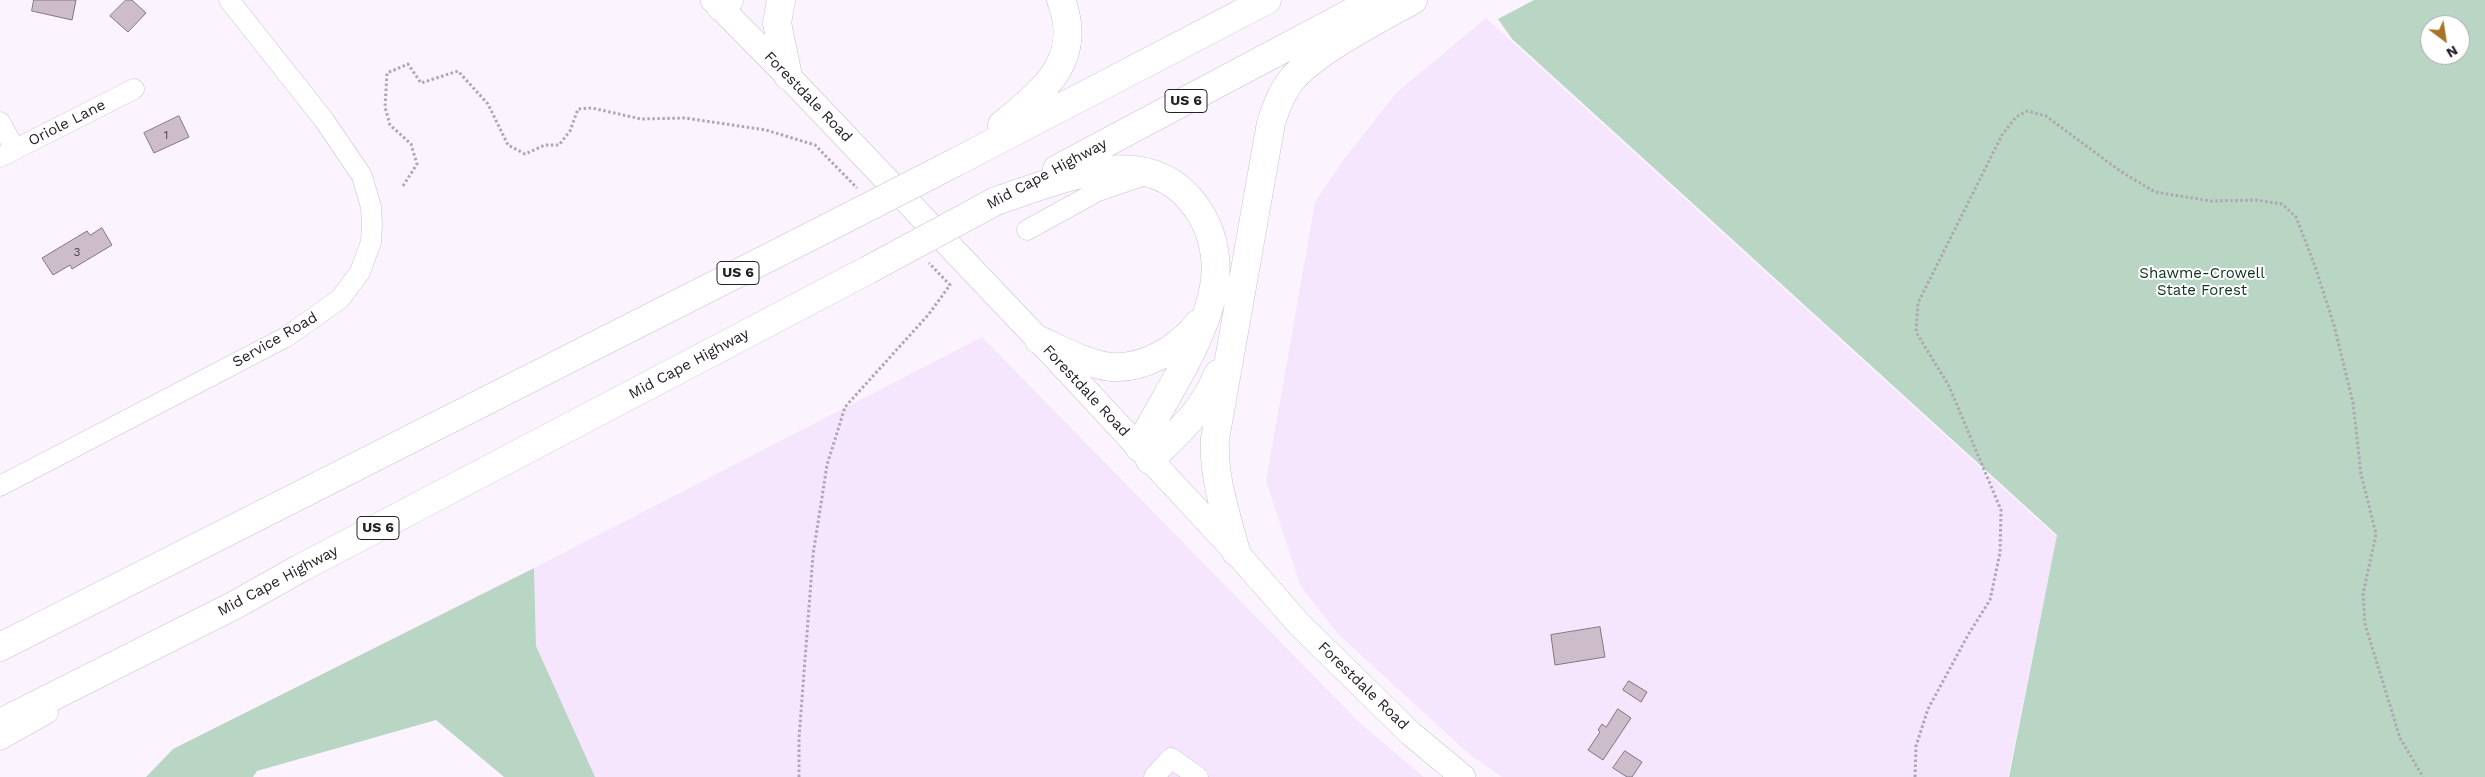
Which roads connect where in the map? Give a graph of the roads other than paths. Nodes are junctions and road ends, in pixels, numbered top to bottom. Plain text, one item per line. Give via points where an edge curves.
1 (229, 0) edge
2 (781, 0) edge
3 (1060, 0) edge
4 (1267, 0) edge
5 (1375, 0) edge
6 (1413, 0) edge
7 (721, 2) edge
8 (788, 76) junction
9 (134, 89) dead end
10 (0, 122) edge
11 (7, 153) edge
12 (958, 161) junction
13 (1150, 173) junction
14 (996, 201) junction
15 (1027, 230) dead end
16 (1206, 312) junction
17 (1039, 340) junction
18 (1232, 340) junction
19 (1145, 454) junction
20 (0, 486) edge
21 (1236, 552) junction
22 (300, 568) junction
23 (0, 647) edge
24 (0, 723) edge
25 (0, 740) edge
26 (1154, 777) edge
27 (1198, 777) edge
28 (1463, 777) edge

1 - 20 street, Service Road via 324,120 362,176 371,207 372,225 371,242 360,272 340,299 286,337
2 - 8 highway via 777,23
3 - 12 highway via 1067,35 1061,65 1053,78
4 - 12 highway, US 6
5 - 14 highway, Mid Cape Highway / US 6
6 - 18 highway via 1326,53 1294,78 1284,91 1273,114 1267,141
7 - 8 main road, Forestdale Road
8 - 17 main road, Forestdale Road
9 - 11 street, Oriole Lane
10 - 11 street
12 - 23 highway, US 6, bridge
13 - 14 highway via 1122,168 1093,170
13 - 15 street via 1098,192
13 - 16 highway via 1178,189 1192,202 1206,224 1216,271 1212,300
14 - 22 highway, Mid Cape Highway / US 6, bridge
16 - 17 highway via 1176,346 1138,364 1102,365
16 - 19 highway
17 - 19 main road, Forestdale Road
18 - 19 highway via 1209,396 1187,423
18 - 21 highway via 1214,455 1219,489
19 - 21 main road, Forestdale Road
21 - 28 main road, Forestdale Road via 1273,596 1328,652 1410,733
22 - 24 highway, Mid Cape Highway / US 6 via 233,606
22 - 25 street
26 - 27 street via 1171,758

